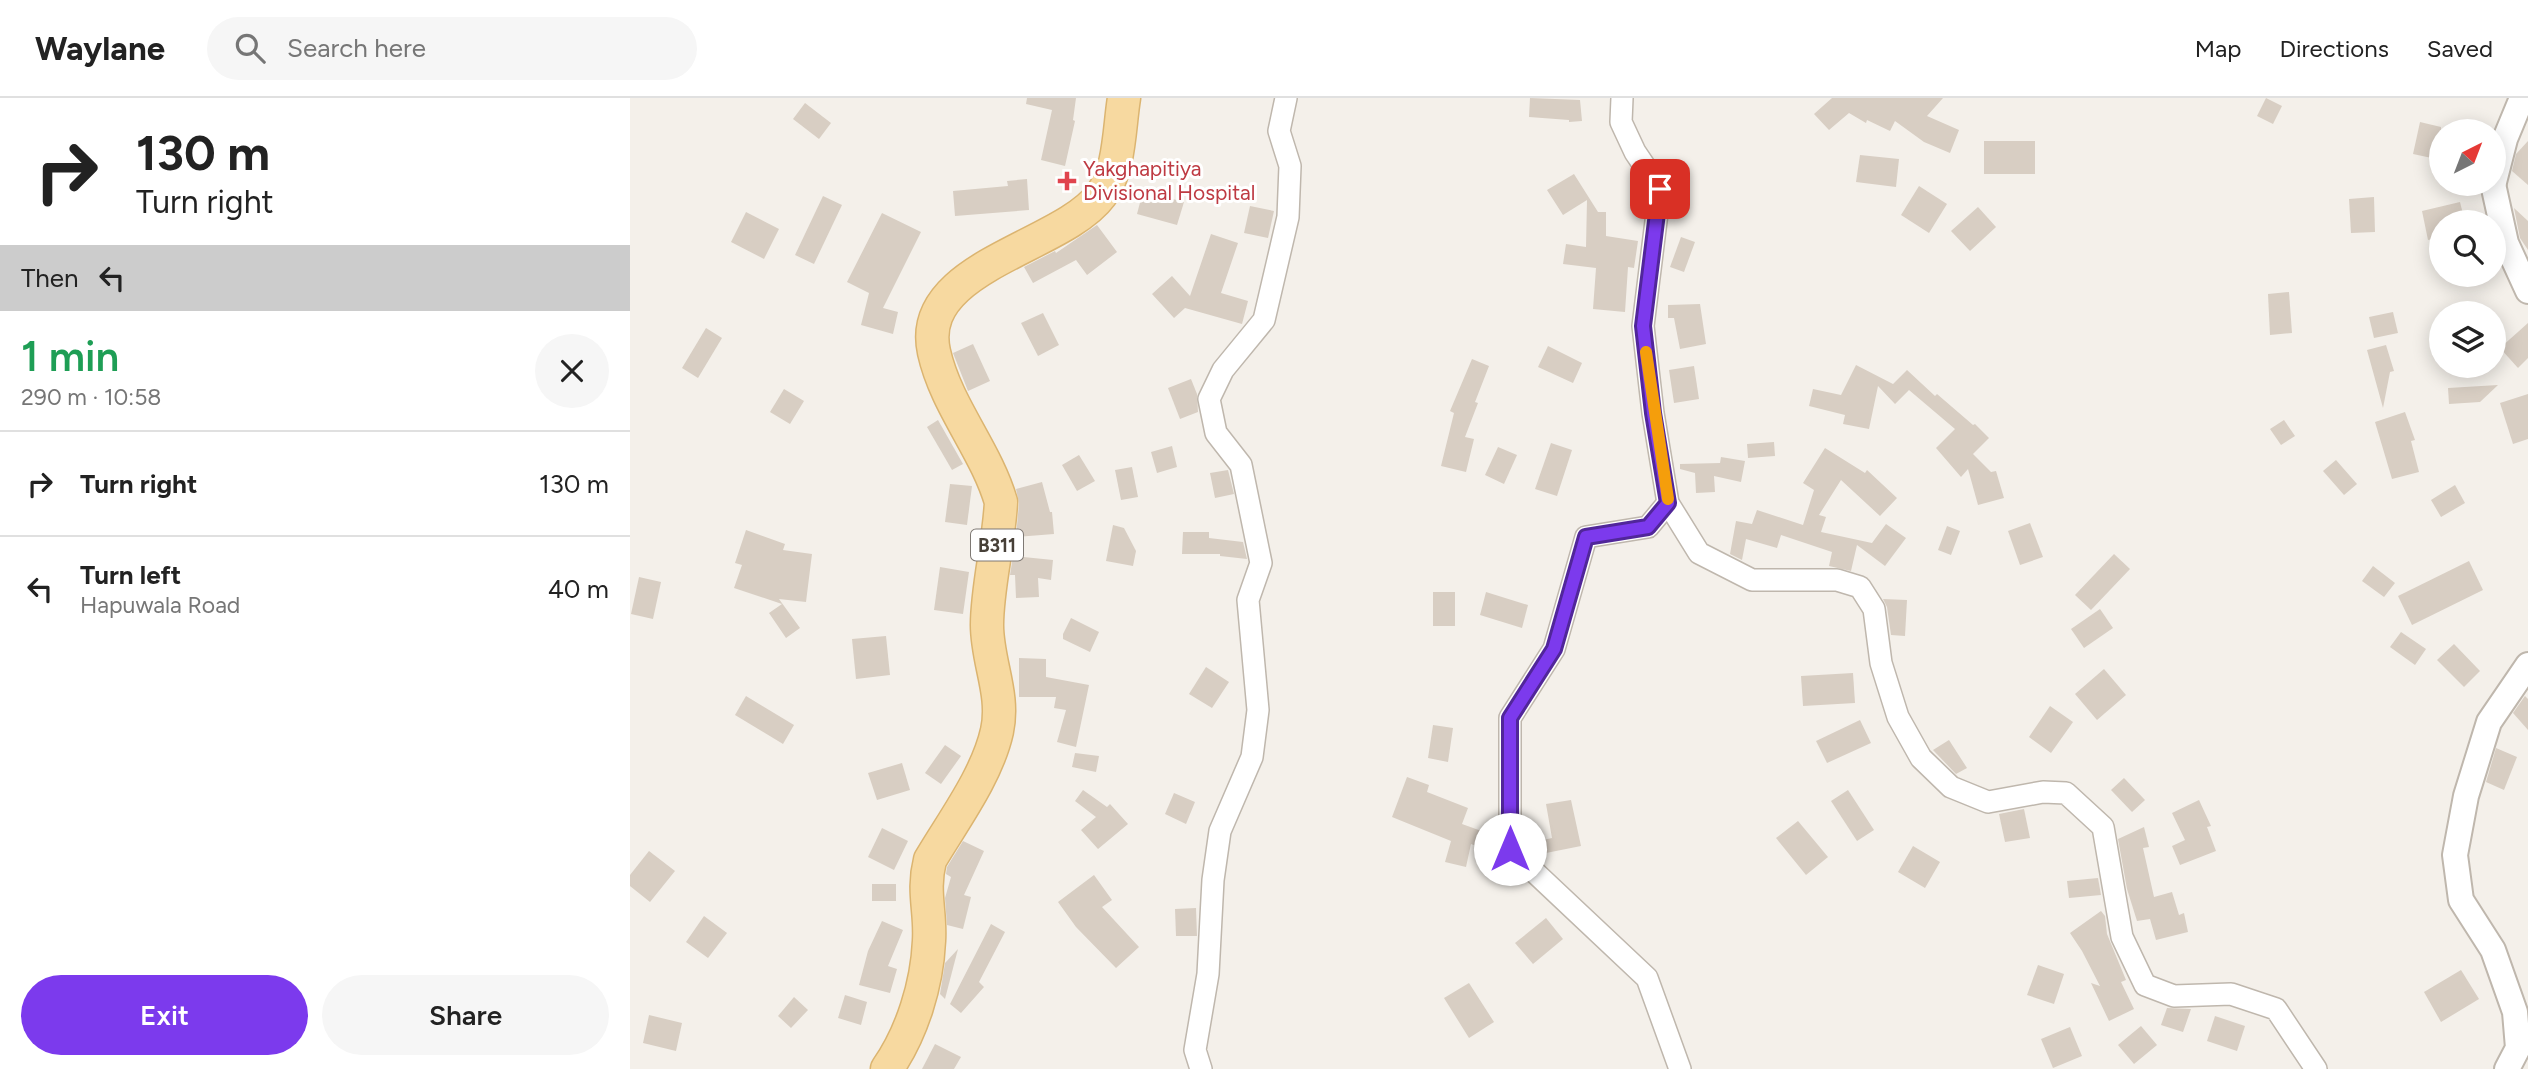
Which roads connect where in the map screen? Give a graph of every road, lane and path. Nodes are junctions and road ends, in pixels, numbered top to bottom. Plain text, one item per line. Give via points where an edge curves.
1 (1124, 98) edge
2 (1286, 98) edge
3 (1622, 98) edge
4 (2522, 98) edge
5 (2506, 137) edge
6 (2496, 196) edge
7 (2528, 291) edge
8 (1668, 503) junction
9 (2528, 665) edge
10 (887, 1069) edge
11 (1201, 1069) edge
12 (1680, 1069) edge
13 (2316, 1069) edge
14 (2507, 1069) edge

1 - 10 main road, B311 via 1110,181 1100,198 1058,228 964,280 947,296 935,322 933,350 945,384 1001,502 987,623 1000,709 987,762 930,860 926,971 910,1025
2 - 11 street via 1279,131 1290,166 1288,217 1264,320 1223,370 1209,399 1216,433 1241,465 1261,563 1248,600 1258,710 1251,757 1220,831 1208,974 1195,1050
3 - 8 street via 1621,122 1660,189 1643,326
4 - 5 street
6 - 7 street via 2505,243
8 - 12 street via 1648,527 1586,537 1554,649 1510,718 1510,849 1647,978
8 - 13 street via 1699,553 1752,580 1837,580 1860,587 1874,609 1881,663 1898,717 1922,758 1951,787 1988,802 2043,792 2066,793 2103,827 2122,937 2145,985 2174,996 2231,993 2276,1009
9 - 14 street via 2489,722 2466,796 2455,855 2461,900 2493,950 2515,1012 2518,1048

